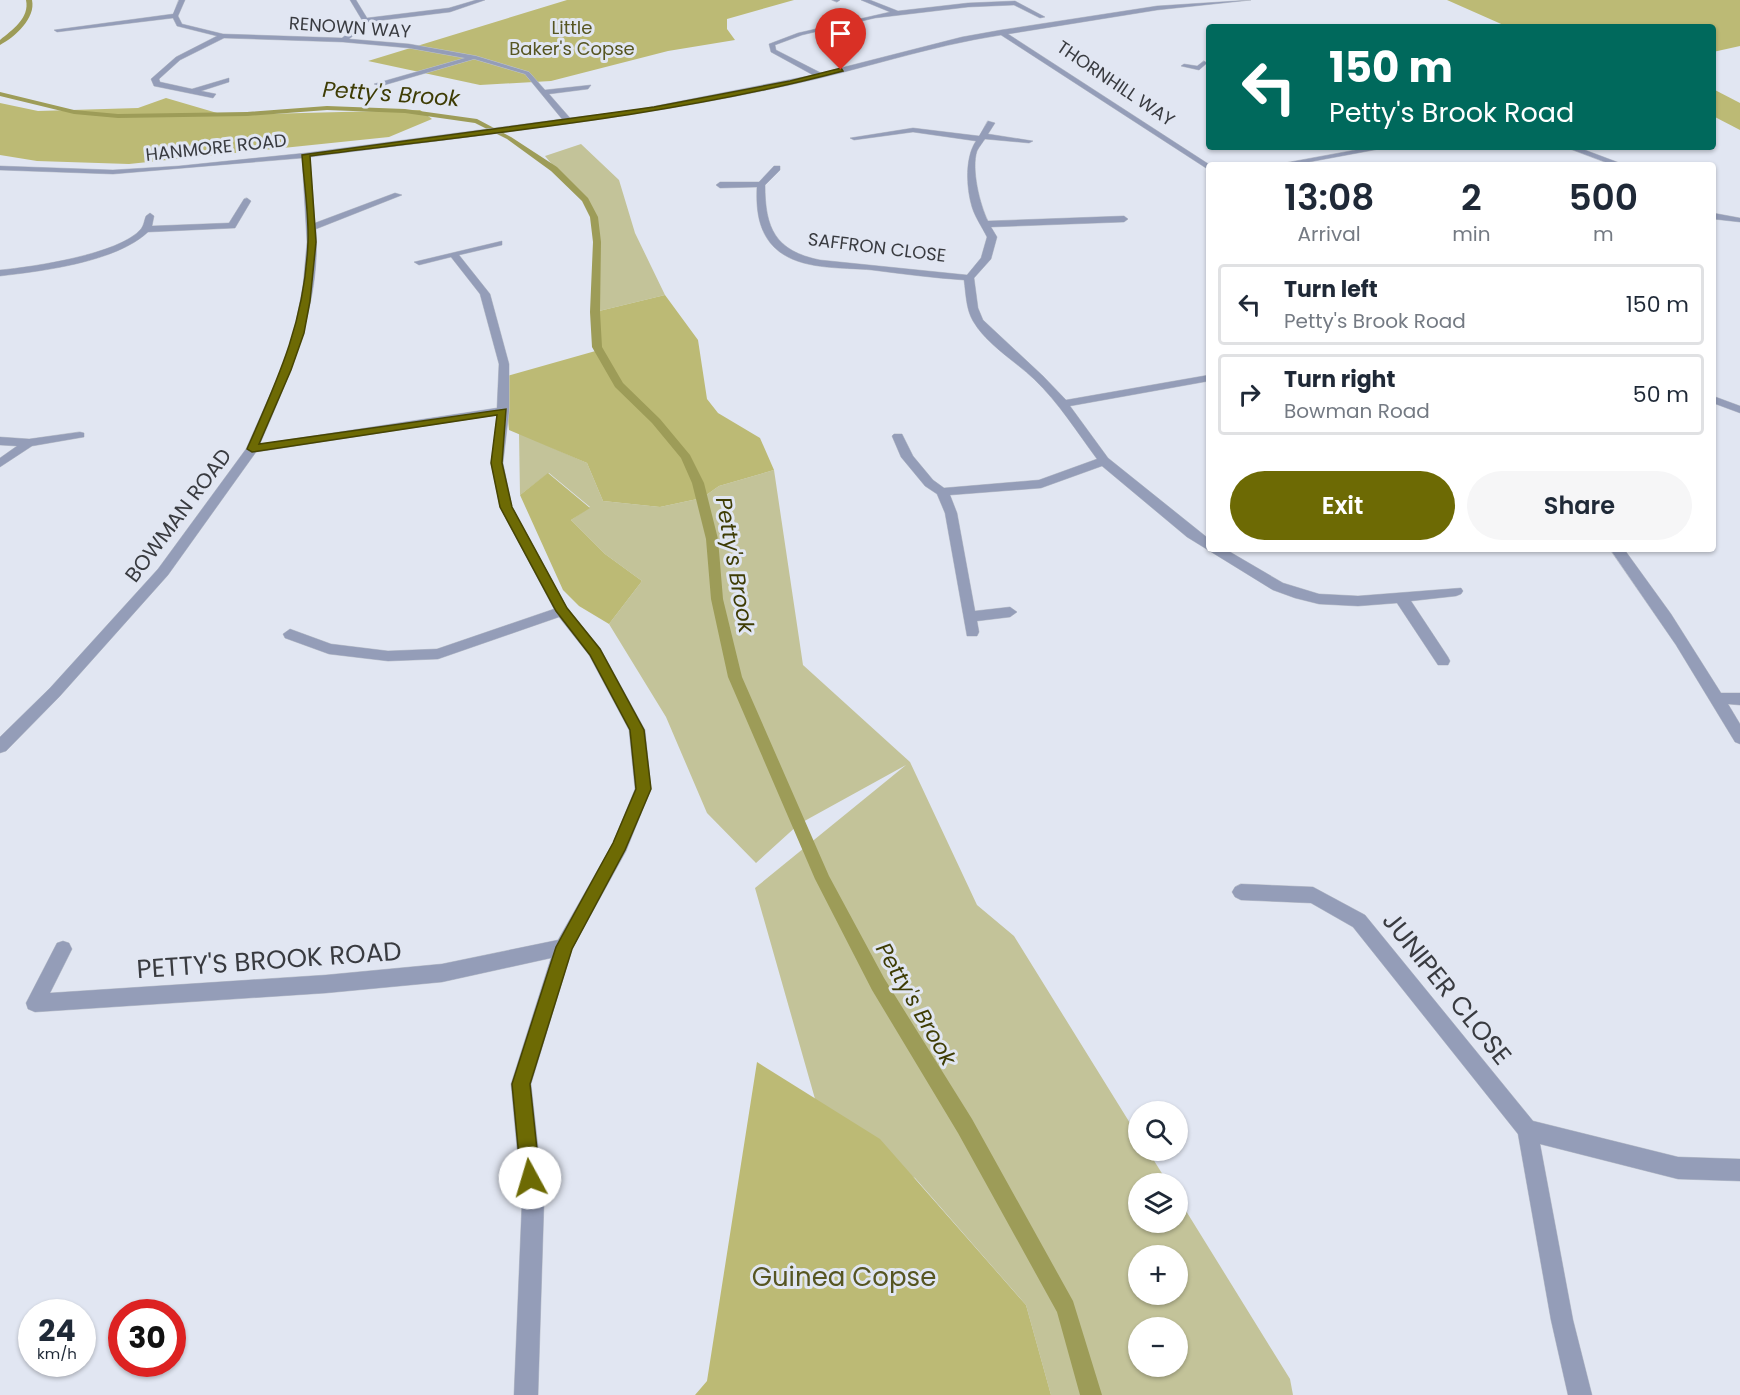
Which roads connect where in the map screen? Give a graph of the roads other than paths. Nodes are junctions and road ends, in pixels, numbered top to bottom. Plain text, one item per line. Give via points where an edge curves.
1 (182, 0) edge
2 (353, 0) edge
3 (482, 0) edge
4 (864, 0) edge
5 (961, 0) edge
6 (1248, 0) edge
7 (968, 5) junction
8 (896, 13) junction
9 (175, 16) junction
10 (1042, 17) dead end
11 (366, 20) junction
12 (82, 27) junction
13 (57, 30) dead end
14 (1001, 32) junction
15 (224, 36) junction
16 (90, 37) dead end
17 (343, 40) junction
18 (474, 57) junction
19 (1184, 66) dead end
20 (1206, 68) edge
21 (821, 75) junction
22 (226, 80) dead end
23 (378, 84) dead end
24 (588, 87) dead end
25 (190, 92) junction
26 (544, 92) junction
27 (213, 96) dead end
28 (568, 121) junction
29 (991, 123) dead end
30 (854, 138) dead end
31 (982, 138) junction
32 (1029, 141) dead end
33 (1366, 150) edge
34 (1578, 150) edge
35 (1340, 154) junction
36 (306, 155) junction
37 (1295, 162) edge
38 (1352, 162) edge
39 (1612, 162) edge
40 (1206, 166) edge
41 (0, 168) edge
42 (777, 168) dead end
43 (761, 184) junction
44 (720, 185) dead end
45 (398, 195) dead end
46 (247, 201) dead end
47 (150, 216) dead end
48 (1716, 216) edge
49 (1124, 219) dead end
50 (1739, 220) edge
51 (987, 224) junction
52 (311, 228) junction
53 (146, 229) junction
54 (499, 243) dead end
55 (454, 255) junction
56 (419, 262) dead end
57 (0, 273) edge
58 (969, 278) junction
59 (1206, 379) edge
60 (1716, 401) edge
61 (1063, 404) junction
62 (1740, 410) edge
63 (503, 411) junction
64 (80, 435) dead end
65 (898, 436) dead end
66 (0, 441) edge
67 (29, 444) junction
68 (252, 449) junction
69 (1104, 461) junction
70 (0, 463) edge
71 (942, 492) junction
72 (1206, 543) edge
73 (1221, 552) edge
74 (1619, 552) edge
75 (1456, 591) dead end
76 (1400, 596) junction
77 (562, 611) junction
78 (1010, 612) dead end
79 (969, 617) junction
80 (972, 633) dead end
81 (290, 634) dead end
82 (1443, 662) dead end
83 (1718, 698) junction
84 (1740, 699) edge
85 (1740, 738) edge
86 (0, 747) edge
87 (1241, 892) dead end
88 (564, 947) junction
89 (63, 949) dead end
90 (1527, 1130) junction
91 (1740, 1170) edge
92 (526, 1395) edge
93 (1580, 1395) edge

1 - 9 street
2 - 11 street
3 - 11 street via 450,10
4 - 8 street
5 - 7 street
6 - 14 street, HANMORE ROAD via 1156,8
7 - 8 street
7 - 10 street via 1015,3
8 - 21 street via 772,44 773,51
9 - 12 street
9 - 15 street, RENOWN WAY via 179,25
11 - 17 street
12 - 13 street
12 - 16 street
14 - 21 street, HANMORE ROAD via 931,45
14 - 40 street, THORNHILL WAY
15 - 17 street, RENOWN WAY
15 - 25 street, RENOWN WAY via 187,51 155,79 157,84
17 - 18 street, RENOWN WAY
18 - 23 street, RENOWN WAY
18 - 26 street, RENOWN WAY via 527,73
19 - 20 street
21 - 28 street, HANMORE ROAD via 693,103
22 - 25 street
24 - 26 street
25 - 27 street, RENOWN WAY
26 - 28 street, RENOWN WAY
28 - 36 street, HANMORE ROAD
29 - 31 street, SAFFRON CLOSE
30 - 31 street via 913,130
31 - 32 street
31 - 51 street, SAFFRON CLOSE via 973,151 972,171 976,206
33 - 35 street
34 - 39 street
35 - 37 street
35 - 38 street
36 - 41 street, HANMORE ROAD via 143,171
36 - 52 street, BOWMAN ROAD
42 - 43 street
43 - 44 street
43 - 58 street, SAFFRON CLOSE via 764,227 783,250 798,257
45 - 52 street
46 - 53 street via 232,226
47 - 53 street
48 - 50 street
49 - 51 street
51 - 58 street, SAFFRON CLOSE via 992,237 986,259
52 - 68 street, BOWMAN ROAD via 308,286 299,333
53 - 57 street via 118,247
54 - 55 street
55 - 56 street
55 - 63 street via 485,294 504,364
58 - 61 street, SAFFRON CLOSE via 978,321
59 - 61 street
60 - 62 street
61 - 69 street, SAFFRON CLOSE
63 - 68 street
63 - 77 street via 497,463 506,507
64 - 67 street
65 - 71 street via 916,470
66 - 67 street
67 - 70 street
68 - 86 street, BOWMAN ROAD via 163,572
69 - 71 street via 1041,484
69 - 72 street, SAFFRON CLOSE
71 - 79 street via 951,513
73 - 76 street via 1258,576 1300,595 1347,601
74 - 83 street
75 - 76 street
76 - 82 street
77 - 81 street via 438,654 388,656 329,649
77 - 88 street via 596,652 637,730 643,789 620,846
78 - 79 street
79 - 80 street
83 - 84 street
83 - 85 street
87 - 90 street, JUNIPER CLOSE via 1312,895 1359,921
88 - 89 street, PETTY'S BROOK ROAD via 442,973 35,1003
88 - 92 street via 521,1084 533,1202
90 - 91 street via 1678,1168
90 - 93 street, JUNIPER CLOSE

